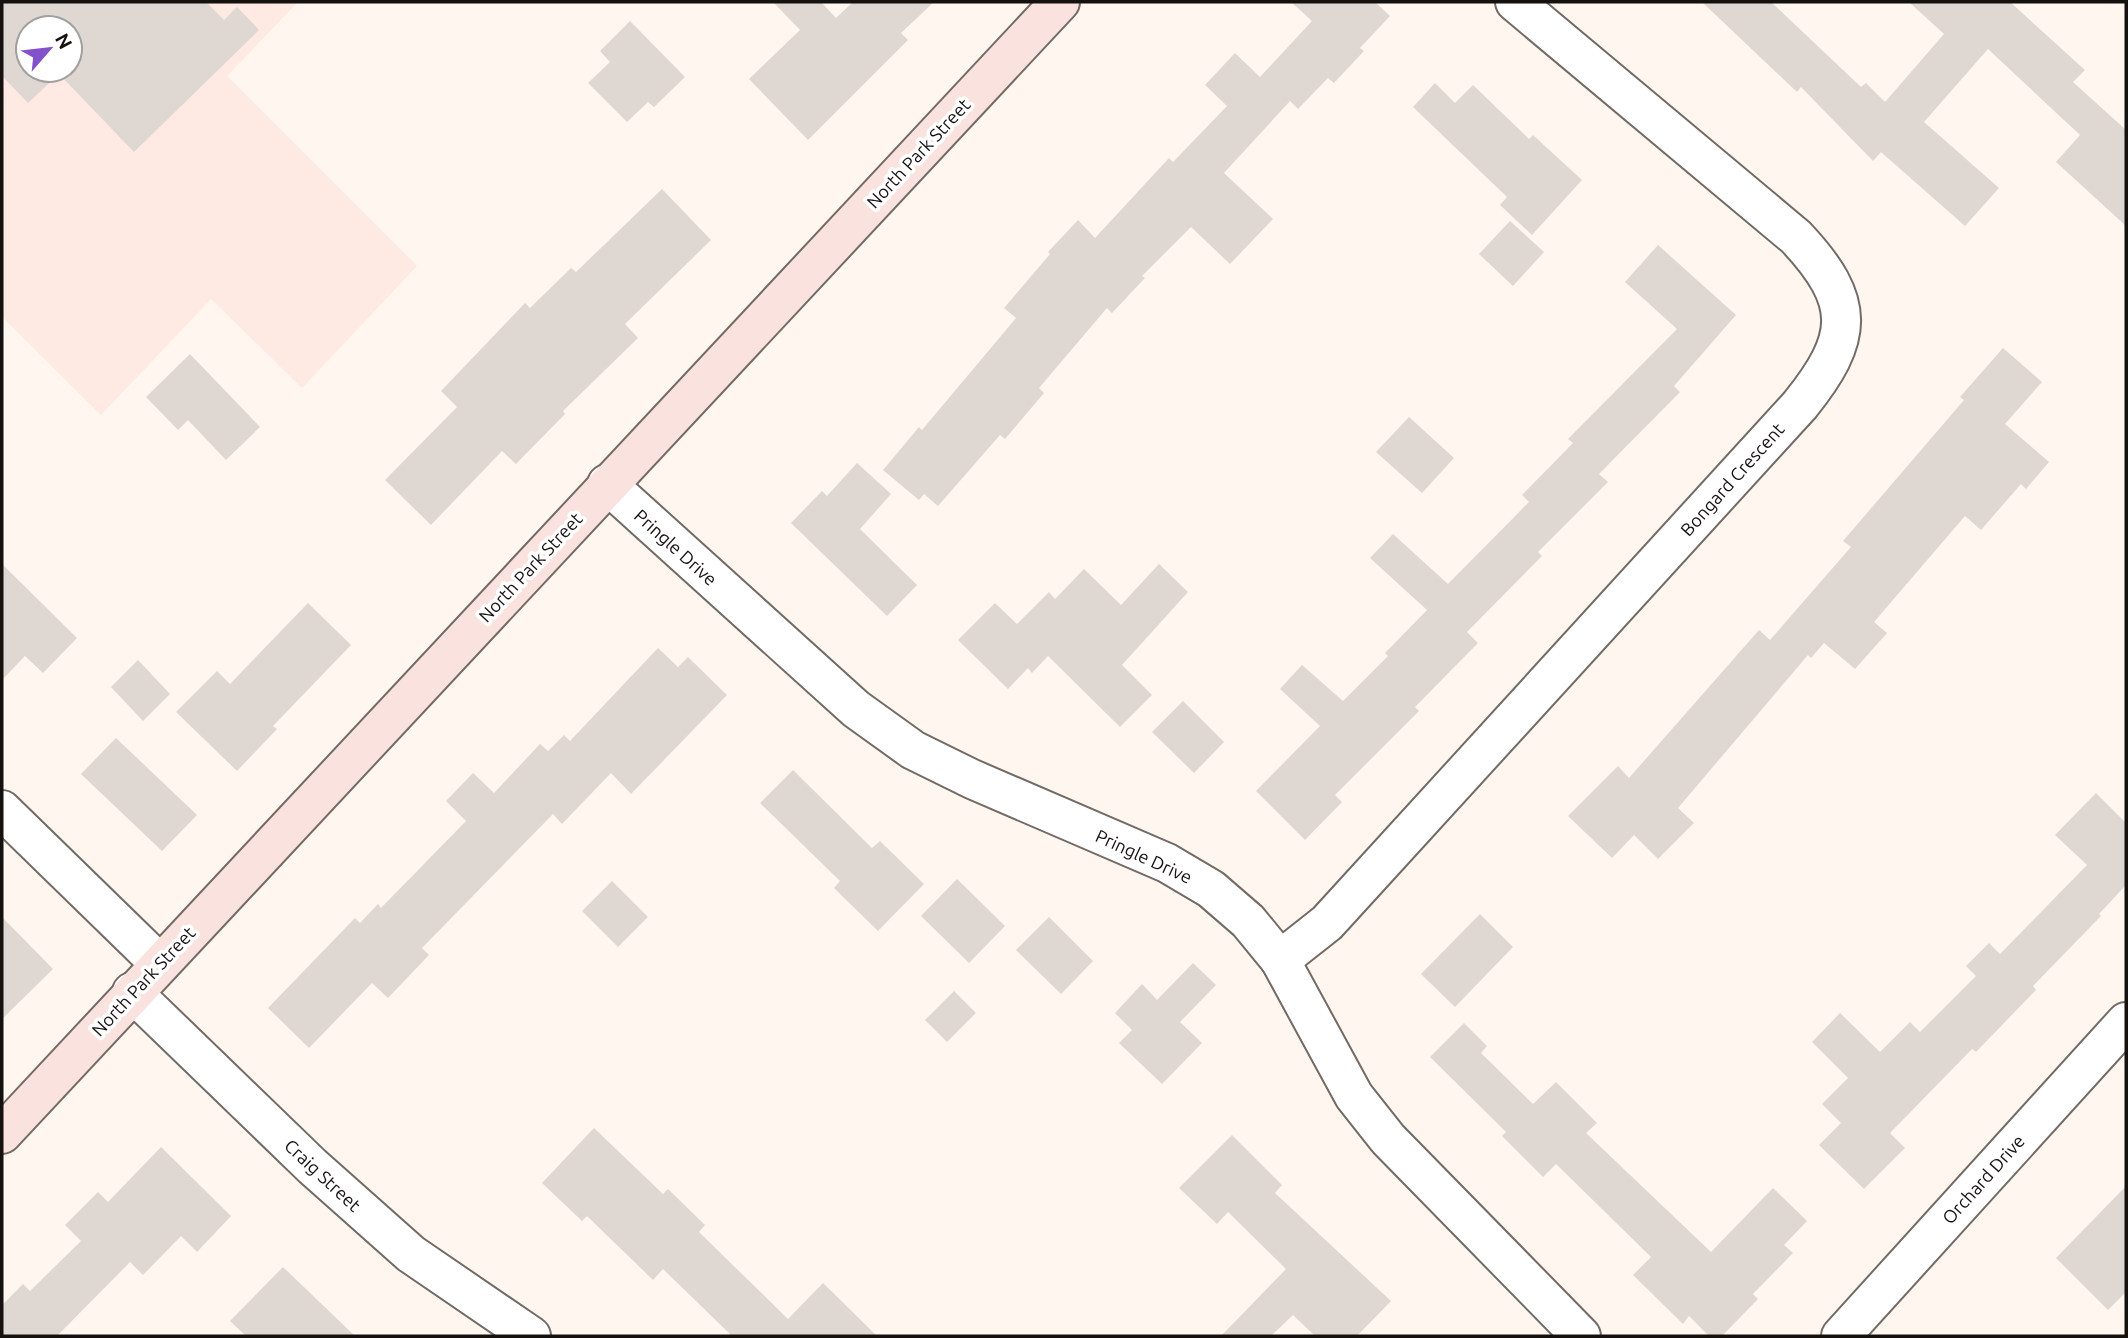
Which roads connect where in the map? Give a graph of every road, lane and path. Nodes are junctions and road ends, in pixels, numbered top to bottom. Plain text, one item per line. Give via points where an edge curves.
1 (1060, 2) edge
2 (1515, 2) edge
3 (607, 484) junction
4 (2, 810) edge
5 (1280, 960) junction
6 (159, 963) junction
7 (132, 992) junction
8 (2126, 1022) edge
9 (2, 1134) edge
10 (531, 1336) edge
11 (1581, 1336) edge
12 (1841, 1336) edge

1 - 3 street, North Park Street
2 - 5 street, Bongard Crescent via 1797,237 1824,267 1839,300 1840,338 1827,372 1800,405 1327,923
3 - 5 street, Pringle Drive via 856,709 913,750 1167,863 1211,889 1248,921
3 - 6 street, North Park Street
4 - 6 street
5 - 11 street, Pringle Drive via 1354,1096 1388,1139
6 - 7 street, North Park Street
7 - 9 street, North Park Street
7 - 10 street, Craig Street via 312,1166 411,1254
8 - 12 street, Orchard Drive

